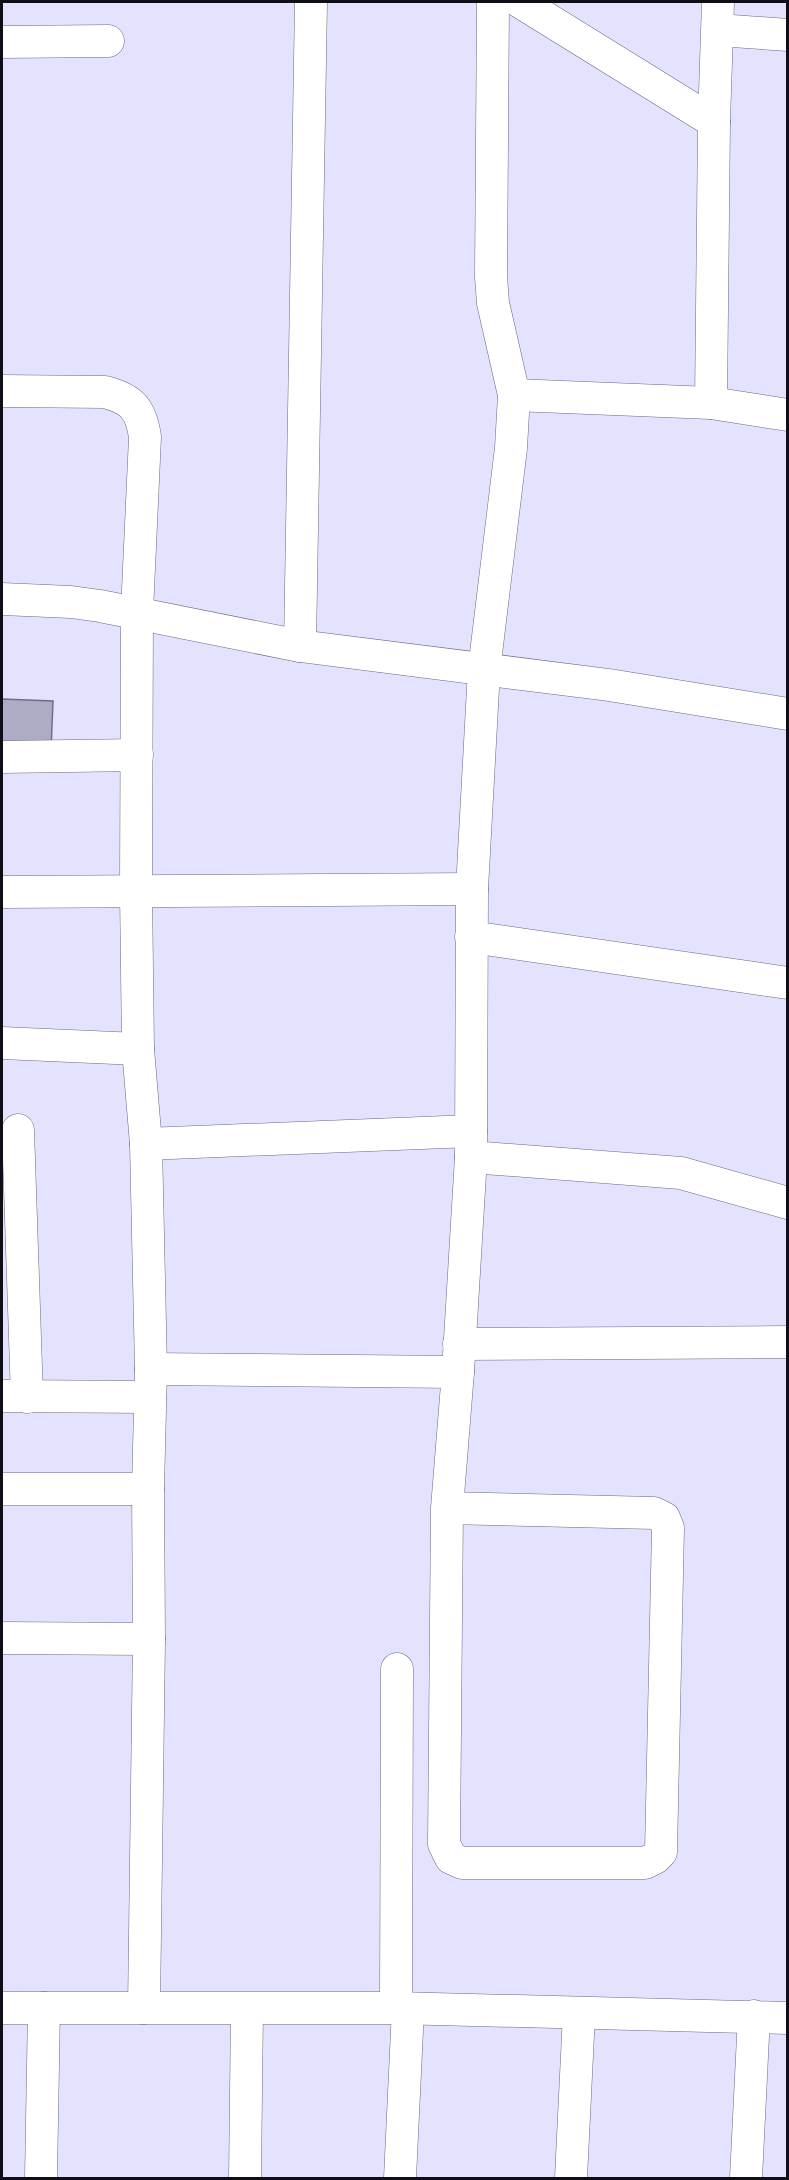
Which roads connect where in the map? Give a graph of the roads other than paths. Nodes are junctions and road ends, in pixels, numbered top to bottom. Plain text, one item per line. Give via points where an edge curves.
1 (311, 2) edge
2 (493, 2) edge
3 (520, 2) edge
4 (718, 16) edge
5 (788, 35) edge
6 (108, 41) dead end
7 (2, 42) edge
8 (714, 122) junction
9 (2, 391) edge
10 (514, 395) junction
11 (711, 403) junction
12 (788, 415) edge
13 (2, 599) edge
14 (137, 612) junction
15 (300, 646) junction
16 (484, 670) junction
17 (788, 714) edge
18 (137, 755) junction
19 (2, 758) edge
20 (472, 889) junction
21 (136, 891) junction
22 (2, 892) edge
23 (471, 937) junction
24 (788, 983) edge
25 (2, 1043) edge
26 (138, 1049) junction
27 (18, 1130) dead end
28 (146, 1144) junction
29 (471, 1144) junction
30 (788, 1203) edge
31 (788, 1342) edge
32 (458, 1358) junction
33 (150, 1383) junction
34 (14, 1396) edge
35 (2, 1489) edge
36 (148, 1489) junction
37 (447, 1508) junction
38 (2, 1638) edge
39 (149, 1639) junction
40 (397, 1669) dead end
41 (2, 2008) edge
42 (44, 2008) junction
43 (144, 2008) junction
44 (402, 2009) junction
45 (247, 2010) junction
46 (579, 2014) junction
47 (754, 2016) junction
48 (788, 2018) edge
49 (41, 2178) edge
50 (245, 2178) edge
51 (400, 2178) edge
52 (571, 2178) edge
53 (746, 2178) edge

1 - 15 street
2 - 10 street via 491,276 493,303
3 - 8 street
4 - 5 street
4 - 8 street
6 - 7 street
8 - 11 street
9 - 14 street via 105,392 134,405 142,419 145,437
10 - 11 street
10 - 16 street
11 - 12 street
13 - 14 street via 71,602
14 - 15 street
14 - 18 street
15 - 16 street
16 - 17 street via 609,685
16 - 20 street
18 - 19 street
18 - 21 street
20 - 21 street
20 - 23 street
21 - 22 street
21 - 26 street
23 - 24 street
23 - 29 street
25 - 26 street
26 - 28 street
27 - 34 street
28 - 29 street
28 - 33 street
29 - 30 street via 681,1173
29 - 32 street
31 - 32 street
32 - 33 street
32 - 37 street
33 - 34 street
33 - 36 street
35 - 36 street
36 - 39 street
37 - 37 street via 654,1513 664,1518 668,1528 665,1715 661,1852 655,1858 645,1863 462,1863 451,1858 444,1844
38 - 39 street
39 - 43 street
40 - 44 street
41 - 42 street
42 - 43 street
42 - 49 street
43 - 45 street
44 - 45 street
44 - 46 street
44 - 51 street
45 - 50 street
46 - 47 street
46 - 52 street
47 - 48 street
47 - 53 street

